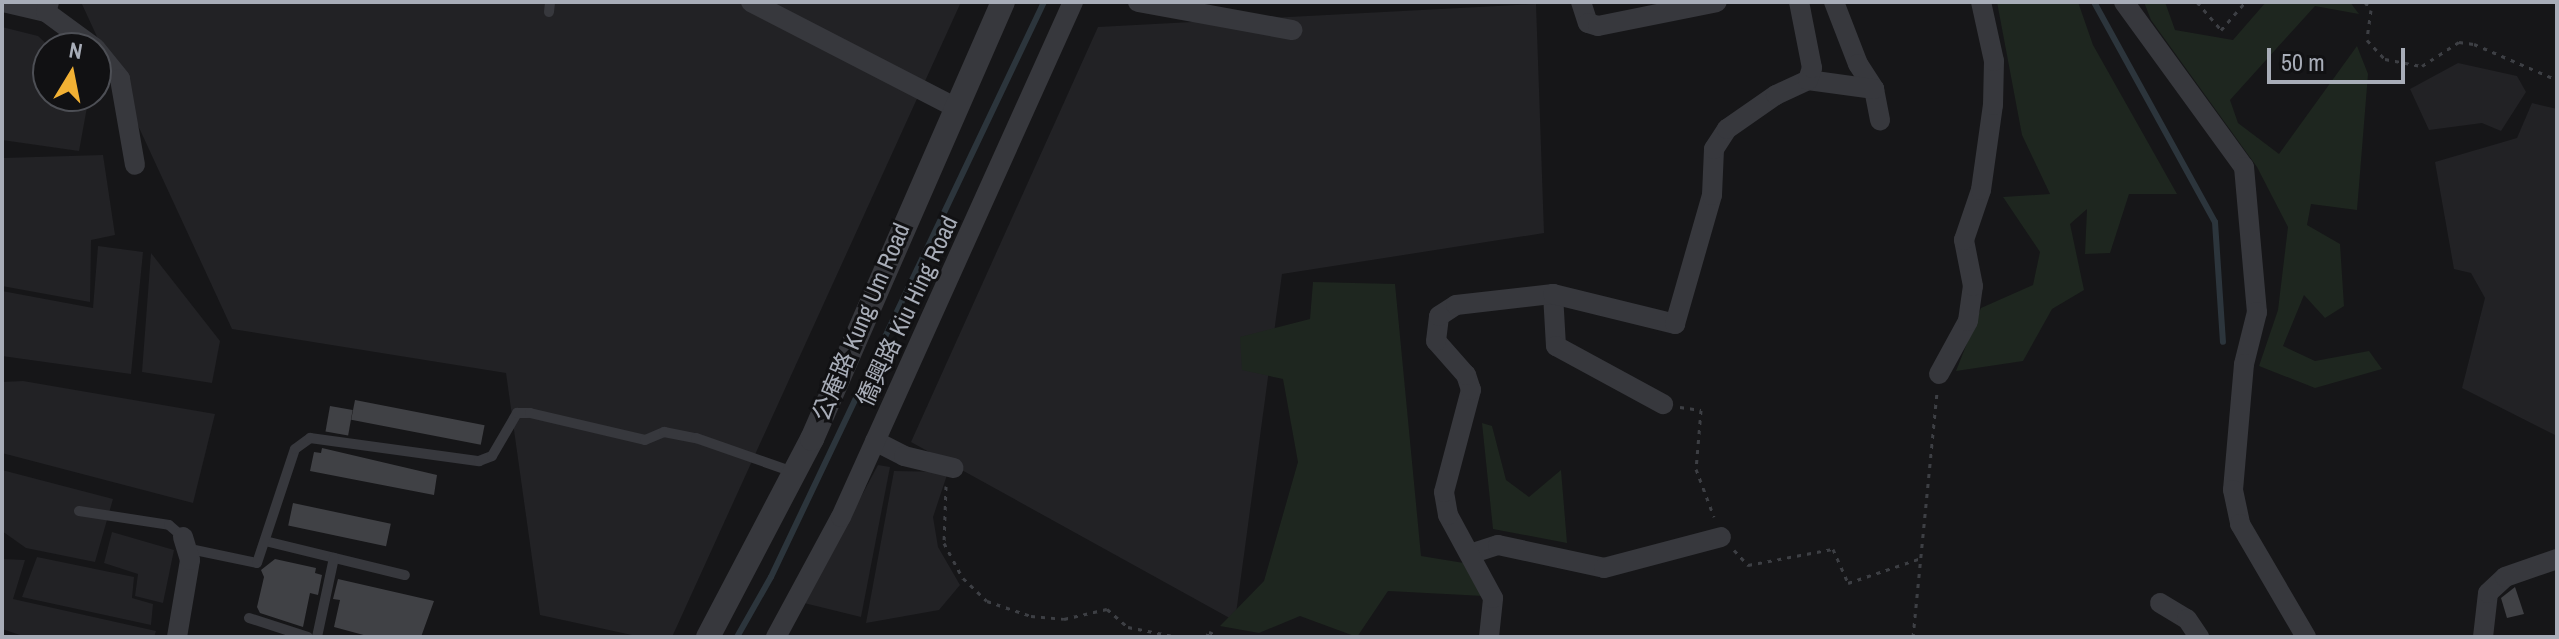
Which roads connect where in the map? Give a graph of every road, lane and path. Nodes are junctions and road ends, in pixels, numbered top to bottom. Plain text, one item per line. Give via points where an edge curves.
1 (3, 2) edge
2 (751, 2) edge
3 (1003, 2) edge
4 (1073, 2) edge
5 (1138, 2) edge
6 (1581, 2) edge
7 (1717, 2) edge
8 (1799, 2) edge
9 (1834, 2) edge
10 (1981, 2) edge
11 (2124, 2) edge
12 (2197, 2) edge
13 (2245, 2) edge
14 (2365, 2) edge
15 (47, 7) edge
16 (1292, 30) dead end
17 (77, 32) edge
18 (112, 69) edge
19 (1808, 80) junction
20 (2557, 80) edge
21 (1874, 89) junction
22 (956, 108) junction
23 (1880, 120) dead end
24 (135, 165) dead end
25 (1553, 294) junction
26 (1939, 374) joint
27 (1663, 404) joint
28 (875, 441) junction
29 (954, 468) joint
30 (794, 473) junction
31 (79, 511) dead end
32 (1721, 537) junction
33 (265, 541) junction
34 (186, 543) junction
35 (1473, 553) junction
36 (334, 558) junction
37 (1921, 558) junction
38 (2557, 559) edge
39 (405, 575) dead end
40 (2160, 603) dead end
41 (249, 618) dead end
42 (177, 637) edge
43 (308, 637) edge
44 (317, 637) edge
45 (708, 637) edge
46 (776, 637) edge
47 (1178, 637) edge
48 (1206, 637) edge
49 (1221, 637) edge
50 (1489, 637) edge
51 (1913, 637) edge
52 (2199, 637) edge
53 (2306, 637) edge
54 (2483, 637) edge

1 - 15 street
2 - 22 street
3 - 22 street, 公庵路 Kung Um Road
4 - 28 street, 僑興路 Kiu Hing Road
5 - 16 street
6 - 7 street via 1588,23 1598,26
8 - 19 street via 1812,68
9 - 21 street via 1858,64
10 - 26 street via 1994,61 1993,105 1981,190 1964,240 1973,286 1968,321
11 - 53 street via 2244,167 2257,312 2244,364 2233,490 2240,524
12 - 13 path via 2221,30
14 - 20 path via 2371,10 2367,40 2385,59 2422,66 2459,42
15 - 17 street
18 - 24 street via 120,79
19 - 21 street
19 - 25 street via 1727,129 1714,149 1712,195 1675,324
21 - 23 street
22 - 30 street, 公庵路 Kung Um Road
25 - 27 street via 1556,346
25 - 35 street via 1456,305 1439,316 1436,341 1466,375 1471,390 1444,492 1448,515
26 - 37 path
27 - 32 path via 1701,410 1696,469
28 - 29 street via 904,456
28 - 46 street, 僑興路 Kiu Hing Road
29 - 47 path via 943,492 944,543 963,578 987,601 1031,616 1064,619 1107,609 1128,627
30 - 33 lane via 696,438 664,432 645,440 530,413 517,413 492,456 479,461 310,438 295,449
30 - 45 street, 公庵路 Kung Um Road
31 - 34 lane via 169,525
32 - 35 street via 1604,568 1498,545
32 - 37 path via 1748,565 1833,549 1848,583
33 - 34 lane via 257,563 249,565
33 - 36 lane
34 - 42 street
35 - 50 street via 1493,598
36 - 39 lane
36 - 44 lane
37 - 51 path
38 - 54 street via 2505,577 2488,593
40 - 52 street via 2187,619
41 - 43 lane
48 - 49 path via 1209,632

